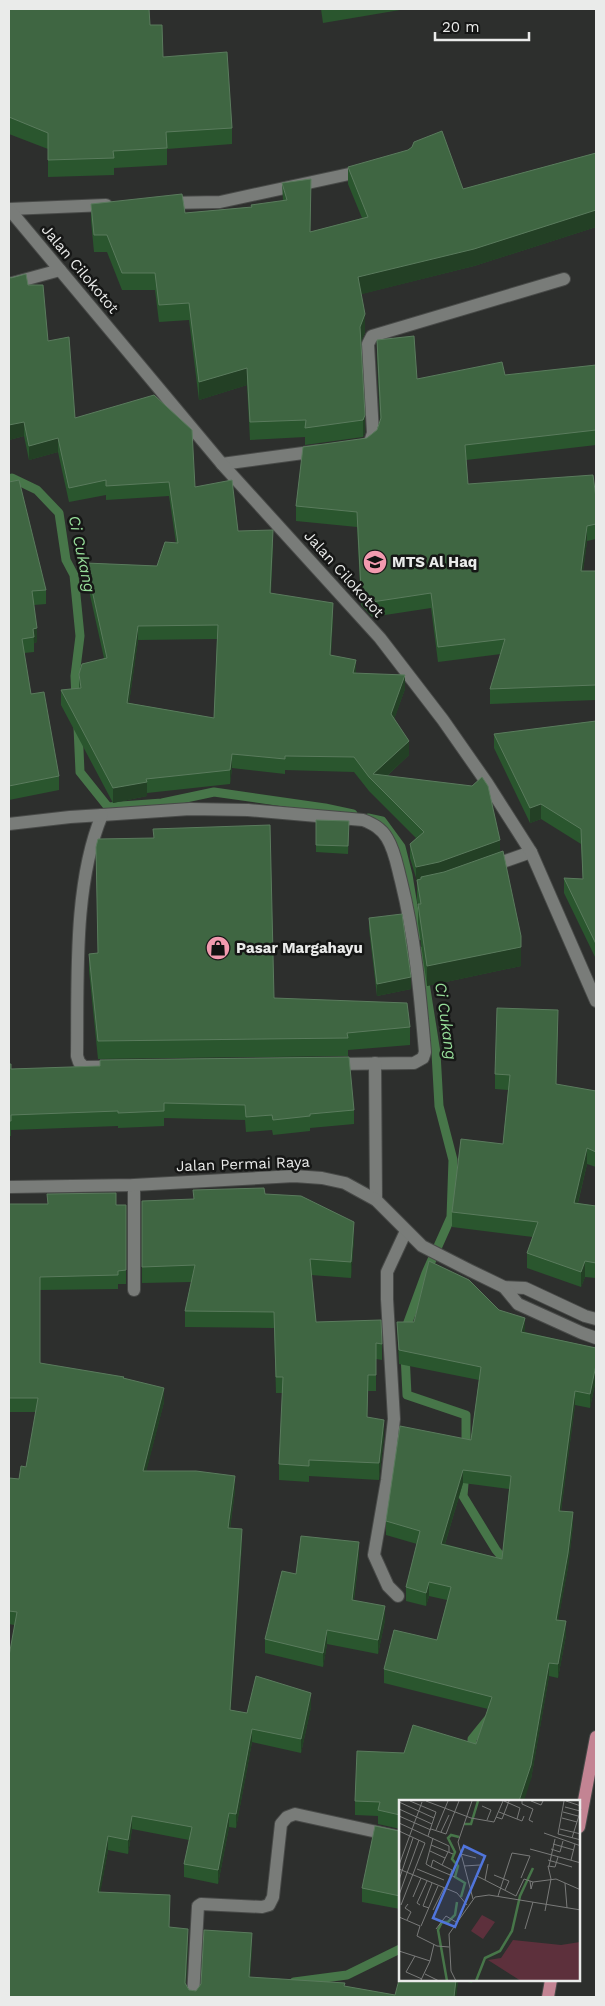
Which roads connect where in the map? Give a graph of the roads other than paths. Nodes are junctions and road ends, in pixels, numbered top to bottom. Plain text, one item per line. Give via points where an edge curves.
1 (379, 167) edge
2 (153, 204) edge
3 (115, 205) edge
4 (9, 209) edge
5 (60, 270) junction
6 (564, 279) dead end
7 (9, 284) edge
8 (357, 446) edge
9 (329, 450) edge
10 (222, 464) junction
11 (102, 815) junction
12 (9, 824) edge
13 (531, 852) junction
14 (477, 871) edge
15 (596, 1002) edge
16 (376, 1063) junction
17 (134, 1185) junction
18 (9, 1187) edge
19 (376, 1200) junction
20 (406, 1231) junction
21 (504, 1287) junction
22 (134, 1290) dead end
23 (596, 1319) edge
24 (596, 1338) edge
25 (398, 1596) dead end
26 (596, 1737) edge
27 (580, 1822) edge
28 (399, 1837) edge
29 (551, 1981) edge
30 (193, 1997) edge
31 (548, 1997) edge

1 - 2 street via 220,202
3 - 4 street
4 - 5 street, Jalan Cilokotot
5 - 7 street
5 - 10 street, Jalan Cilokotot
6 - 8 street via 372,336 368,344 373,433 370,442
9 - 10 street
10 - 13 street, Jalan Cilokotot via 380,638 443,720
11 - 12 street
11 - 16 street via 93,836 78,944 77,1056 84,1067
11 - 16 street via 190,809 248,810 363,820 377,826 393,849 409,891 425,1052 423,1058 414,1063
13 - 14 street
13 - 15 street, Jalan Cilokotot
16 - 19 street
17 - 18 street, Jalan Permai Raya
17 - 19 street, Jalan Permai Raya via 294,1176 345,1183
17 - 22 street
19 - 20 street, Jalan Permai Raya
20 - 21 street, Jalan Permai Raya via 422,1246
20 - 25 street via 388,1272 394,1419 374,1554 388,1586
21 - 23 street, Jalan Permai Raya via 525,1288
21 - 24 street, Jalan Permai Raya via 518,1304
26 - 27 main road
28 - 30 street via 295,1814 287,1817 281,1824 273,1897 269,1904 262,1907 198,1906
29 - 31 main road

